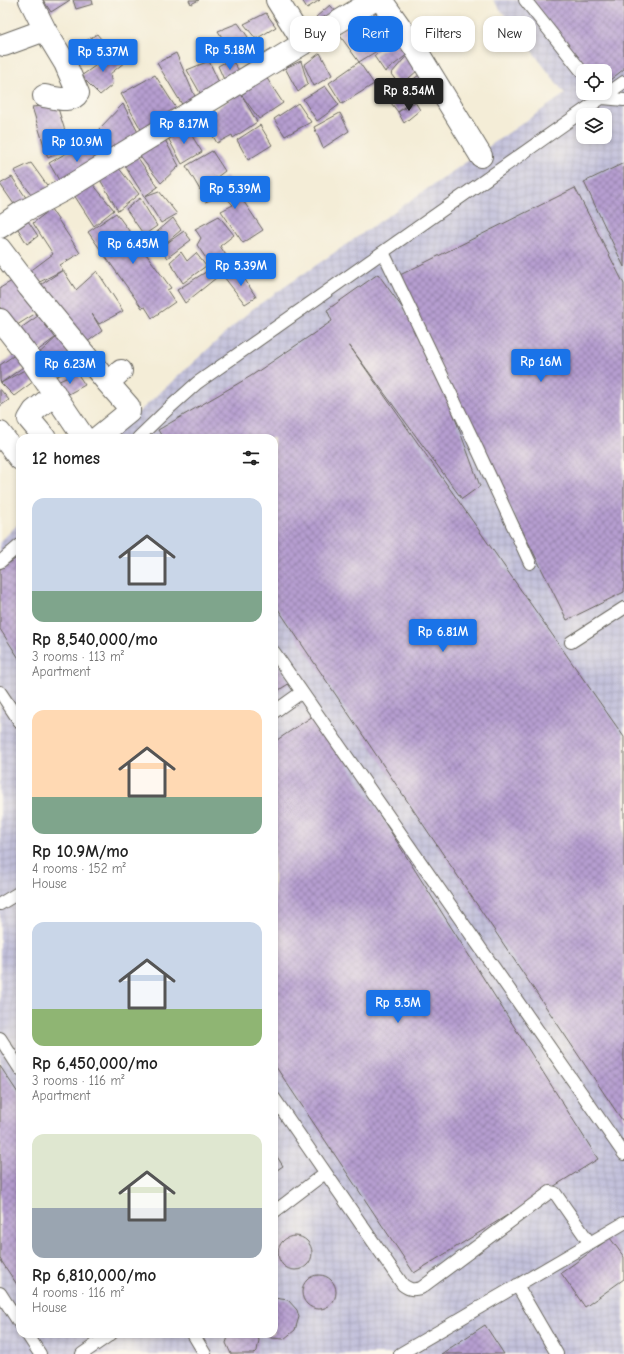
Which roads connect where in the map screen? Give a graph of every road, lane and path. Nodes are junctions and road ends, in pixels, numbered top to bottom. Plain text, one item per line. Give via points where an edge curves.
1 (30, 0) edge
2 (277, 0) edge
3 (374, 0) edge
4 (381, 0) edge
5 (525, 0) edge
6 (290, 21) edge
7 (340, 21) edge
8 (45, 30) junction
9 (4, 45) dead end
10 (290, 52) edge
11 (576, 64) edge
12 (624, 82) edge
13 (612, 89) edge
14 (44, 96) dead end
15 (612, 98) edge
16 (595, 100) edge
17 (624, 100) edge
18 (481, 156) dead end
19 (0, 227) edge
20 (0, 249) edge
21 (383, 252) junction
22 (0, 320) edge
23 (55, 394) junction
24 (0, 433) edge
25 (42, 434) edge
26 (81, 434) edge
27 (102, 434) edge
28 (142, 434) edge
29 (16, 454) edge
30 (16, 548) edge
31 (0, 562) edge
32 (530, 563) dead end
33 (624, 608) edge
34 (571, 642) dead end
35 (278, 658) edge
36 (0, 692) edge
37 (302, 692) junction
38 (278, 709) edge
39 (16, 716) edge
40 (16, 894) edge
41 (0, 904) edge
42 (0, 1038) edge
43 (16, 1063) edge
44 (278, 1104) edge
45 (624, 1154) edge
46 (325, 1172) junction
47 (278, 1209) edge
48 (624, 1223) edge
49 (590, 1242) junction
50 (517, 1286) junction
51 (0, 1292) edge
52 (16, 1318) edge
53 (30, 1338) edge
54 (105, 1338) edge
55 (195, 1338) edge
56 (40, 1354) edge
57 (82, 1354) edge
58 (205, 1354) edge
59 (400, 1354) edge
60 (557, 1354) edge

1 - 8 street
2 - 6 street
3 - 7 street
4 - 18 street via 415,48
5 - 11 lane
8 - 9 street
8 - 14 street via 78,93 67,99
10 - 19 street via 62,191 14,216
12 - 13 lane
15 - 17 lane
16 - 21 lane
20 - 27 street via 29,287 115,377 129,412
21 - 28 lane via 198,383
21 - 32 lane
22 - 23 street
23 - 25 street via 34,411 29,419
23 - 26 street
24 - 29 street
30 - 31 lane
33 - 34 lane
35 - 37 lane
36 - 39 lane
37 - 38 lane
37 - 45 lane
40 - 41 lane
42 - 43 lane
44 - 46 lane
46 - 47 lane
46 - 49 lane via 403,1285 414,1290 421,1288 550,1192 555,1193
48 - 49 lane
49 - 50 lane
50 - 59 lane
50 - 60 lane
51 - 52 lane
53 - 56 lane
54 - 57 lane
55 - 58 lane

